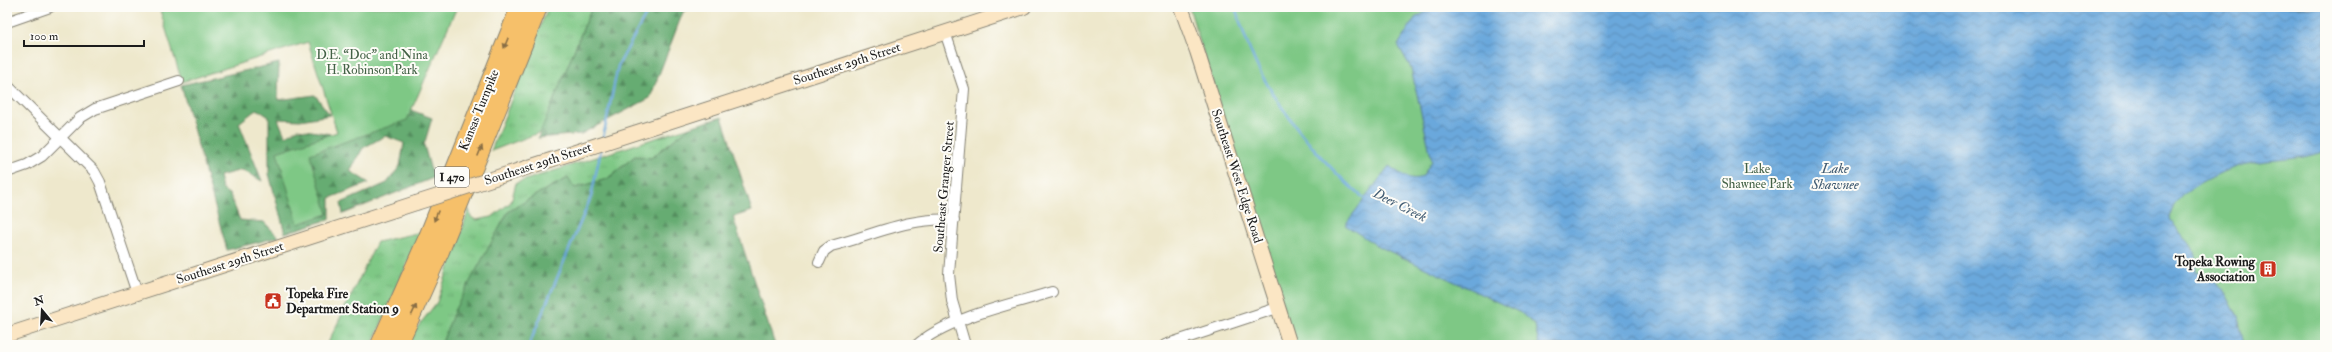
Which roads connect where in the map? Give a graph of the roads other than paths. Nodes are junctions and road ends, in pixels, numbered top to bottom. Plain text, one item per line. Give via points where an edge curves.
1 (50, 7) edge
2 (520, 7) edge
3 (538, 7) edge
4 (1024, 7) edge
5 (1181, 7) edge
6 (7, 22) edge
7 (946, 32) junction
8 (179, 81) dead end
9 (7, 85) edge
10 (61, 137) junction
11 (7, 172) edge
12 (954, 220) junction
13 (819, 262) dead end
14 (1052, 292) dead end
15 (137, 293) junction
16 (1281, 314) junction
17 (958, 322) junction
18 (7, 335) edge
19 (380, 345) edge
20 (398, 345) edge
21 (917, 345) edge
22 (965, 345) edge
23 (1166, 345) edge
24 (1290, 345) edge

1 - 6 street
2 -> 19 highway, Kansas Turnpike / I 470 via 428,237
20 -> 3 highway, Kansas Turnpike / I 470 via 440,251
4 - 7 main road, Southeast 29th Street
5 - 16 main road, Southeast West Edge Road
7 - 12 street, Southeast Granger Street via 964,89
7 - 15 main road, Southeast 29th Street, bridge
8 - 10 street via 95,109 80,118
9 - 10 street
10 - 11 street via 35,161
10 - 15 street via 86,162 100,182
12 - 13 street via 933,219 905,223 831,246 824,251
12 - 17 street, Southeast Granger Street via 949,274 952,301
14 - 17 street
15 - 18 main road, Southeast 29th Street
16 - 23 street via 1274,309
16 - 24 main road, Southeast West Edge Road
17 - 21 street via 940,328
17 - 22 street, Southeast Granger Street

